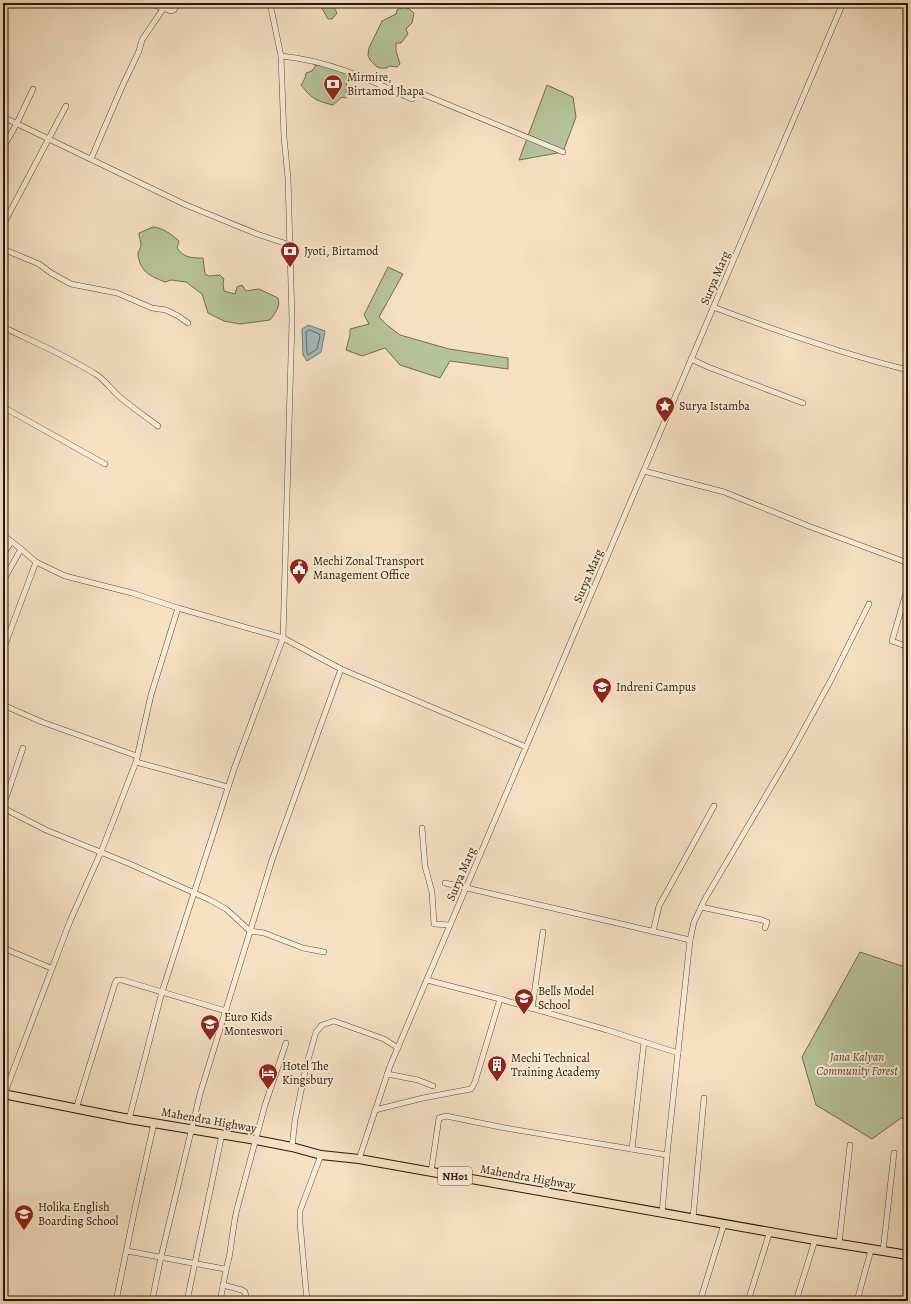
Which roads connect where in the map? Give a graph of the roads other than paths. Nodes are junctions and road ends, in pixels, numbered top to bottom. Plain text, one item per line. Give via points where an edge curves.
1 (148, 3) edge
2 (178, 3) edge
3 (270, 3) edge
4 (843, 3) edge
5 (163, 9) junction
6 (281, 56) junction
7 (32, 89) dead end
8 (66, 106) dead end
9 (3, 117) edge
10 (17, 123) junction
11 (48, 138) junction
12 (3, 148) edge
13 (563, 152) dead end
14 (91, 159) junction
15 (3, 225) edge
16 (290, 245) junction
17 (3, 249) edge
18 (713, 307) junction
19 (188, 323) dead end
20 (3, 327) edge
21 (691, 359) junction
22 (908, 370) edge
23 (803, 403) dead end
24 (3, 407) edge
25 (158, 426) dead end
26 (105, 464) dead end
27 (644, 471) junction
28 (3, 535) edge
29 (11, 542) junction
30 (22, 549) junction
31 (3, 555) edge
32 (36, 562) junction
33 (908, 563) edge
34 (3, 581) edge
35 (908, 586) edge
36 (869, 604) dead end
37 (178, 608) junction
38 (283, 638) junction
39 (908, 648) edge
40 (3, 650) edge
41 (341, 669) junction
42 (3, 705) edge
43 (526, 747) junction
44 (22, 748) dead end
45 (136, 759) junction
46 (228, 787) junction
47 (3, 804) edge
48 (714, 806) dead end
49 (3, 808) edge
50 (422, 828) dead end
51 (101, 852) junction
52 (445, 883) dead end
53 (465, 889) junction
54 (194, 894) junction
55 (701, 907) junction
56 (450, 925) junction
57 (765, 928) dead end
58 (250, 931) junction
59 (543, 932) dead end
60 (653, 932) junction
61 (690, 940) junction
62 (3, 948) edge
63 (324, 952) dead end
64 (51, 968) junction
65 (427, 980) junction
66 (162, 992) junction
67 (500, 999) junction
68 (532, 1009) junction
69 (226, 1012) junction
70 (644, 1042) junction
71 (286, 1043) dead end
72 (398, 1048) junction
73 (678, 1053) junction
74 (387, 1074) junction
75 (433, 1086) dead end
76 (3, 1094) edge
77 (704, 1098) dead end
78 (76, 1108) junction
79 (375, 1110) junction
80 (129, 1119) junction
81 (154, 1123) junction
82 (191, 1129) junction
83 (222, 1134) junction
84 (256, 1140) junction
85 (850, 1145) dead end
86 (292, 1147) junction
87 (632, 1149) junction
88 (894, 1153) dead end
89 (321, 1155) junction
90 (667, 1155) junction
91 (359, 1159) junction
92 (431, 1172) junction
93 (662, 1213) junction
94 (693, 1218) junction
95 (724, 1224) junction
96 (770, 1231) junction
97 (816, 1240) junction
98 (839, 1244) junction
99 (908, 1245) edge
100 (871, 1250) junction
101 (127, 1251) junction
102 (883, 1251) junction
103 (908, 1255) edge
104 (161, 1257) junction
105 (195, 1263) junction
106 (225, 1269) junction
107 (223, 1286) junction
108 (116, 1301) edge
109 (152, 1301) edge
110 (187, 1301) edge
111 (220, 1301) edge
112 (247, 1301) edge
113 (307, 1301) edge
114 (700, 1301) edge
115 (748, 1301) edge
116 (796, 1301) edge
117 (857, 1301) edge

1 - 5 street
2 - 5 street via 174,10
3 - 6 street
4 - 18 street, Surya Marg
5 - 14 street via 142,40
6 - 13 street via 301,57 344,70 412,99 415,91
6 - 16 street
7 - 10 street
8 - 11 street
9 - 10 street
10 - 11 street
10 - 12 street
11 - 14 street
11 - 15 street
14 - 16 street via 186,205
16 - 38 street via 293,335
17 - 19 street via 39,264 71,284 117,293 152,308 166,310
18 - 21 street, Surya Marg
18 - 22 street via 870,361
20 - 25 street via 103,379 121,398
21 - 23 street
21 - 27 street, Surya Marg
24 - 26 street
27 - 33 street via 724,492
27 - 43 street, Surya Marg
28 - 29 street
29 - 30 street
29 - 31 street
30 - 32 street
30 - 34 street
32 - 37 street via 65,576
32 - 40 street
35 - 39 street via 892,641
36 - 55 street via 806,726
37 - 38 street
37 - 45 street via 151,696
38 - 41 street
38 - 46 street
41 - 43 street
41 - 58 street via 272,860
42 - 45 street
43 - 53 street, Surya Marg
44 - 47 street
45 - 46 street
45 - 51 street
46 - 54 street
48 - 60 street via 659,906
49 - 51 street via 46,830
50 - 56 street via 434,924
51 - 54 street
51 - 64 street
52 - 53 street
53 - 56 street, Surya Marg
53 - 60 street
54 - 58 street via 226,909
54 - 66 street
55 - 57 street via 762,920 767,922
55 - 61 street
56 - 65 street, Surya Marg
58 - 63 street
58 - 69 street
59 - 68 street
60 - 61 street
61 - 73 street
62 - 64 street
64 - 76 street
65 - 67 street
65 - 72 street, Surya Marg
66 - 69 street
66 - 78 street via 117,980
66 - 80 street
67 - 68 street
67 - 79 street via 471,1089
68 - 70 street
69 - 82 street
70 - 73 street
70 - 87 street
71 - 84 street
72 - 74 street, Surya Marg
72 - 86 street via 384,1039 334,1021 322,1025 316,1032 306,1067
73 - 90 street
74 - 75 street via 412,1078
74 - 79 street, Surya Marg
76 - 78 highway, Mahendra Highway / NH01
77 - 94 street
78 - 80 highway, Mahendra Highway / NH01
79 - 91 street, Surya Marg
80 - 81 highway, Mahendra Highway / NH01
81 - 82 highway, Mahendra Highway / NH01
81 - 101 street
82 - 83 highway, Mahendra Highway / NH01
82 - 104 street
83 - 84 highway, Mahendra Highway / NH01
83 - 105 street
84 - 86 highway, Mahendra Highway / NH01
84 - 106 street via 233,1226
85 - 98 street
86 - 89 highway, Mahendra Highway / NH01
87 - 90 street
87 - 92 street via 446,1116 439,1118
88 - 102 street
89 - 91 highway, Mahendra Highway / NH01
89 - 113 street via 300,1211
90 - 93 street
91 - 92 highway, Mahendra Highway / NH01
92 - 93 highway, Mahendra Highway / NH01
93 - 94 highway, Mahendra Highway / NH01
94 - 95 highway, Mahendra Highway / NH01
95 - 96 highway, Mahendra Highway / NH01
95 - 114 street
96 - 97 highway, Mahendra Highway / NH01
96 - 115 street
97 - 98 highway, Mahendra Highway / NH01
97 - 116 street
98 - 100 highway, Mahendra Highway / NH01
99 - 103 street
100 - 102 highway, Mahendra Highway / NH01
100 - 117 street
101 - 104 street
101 - 108 street
102 - 103 highway, Mahendra Highway / NH01
104 - 105 street
104 - 109 street
105 - 106 street
105 - 110 street
106 - 107 street
107 - 111 street
107 - 112 street via 246,1292

